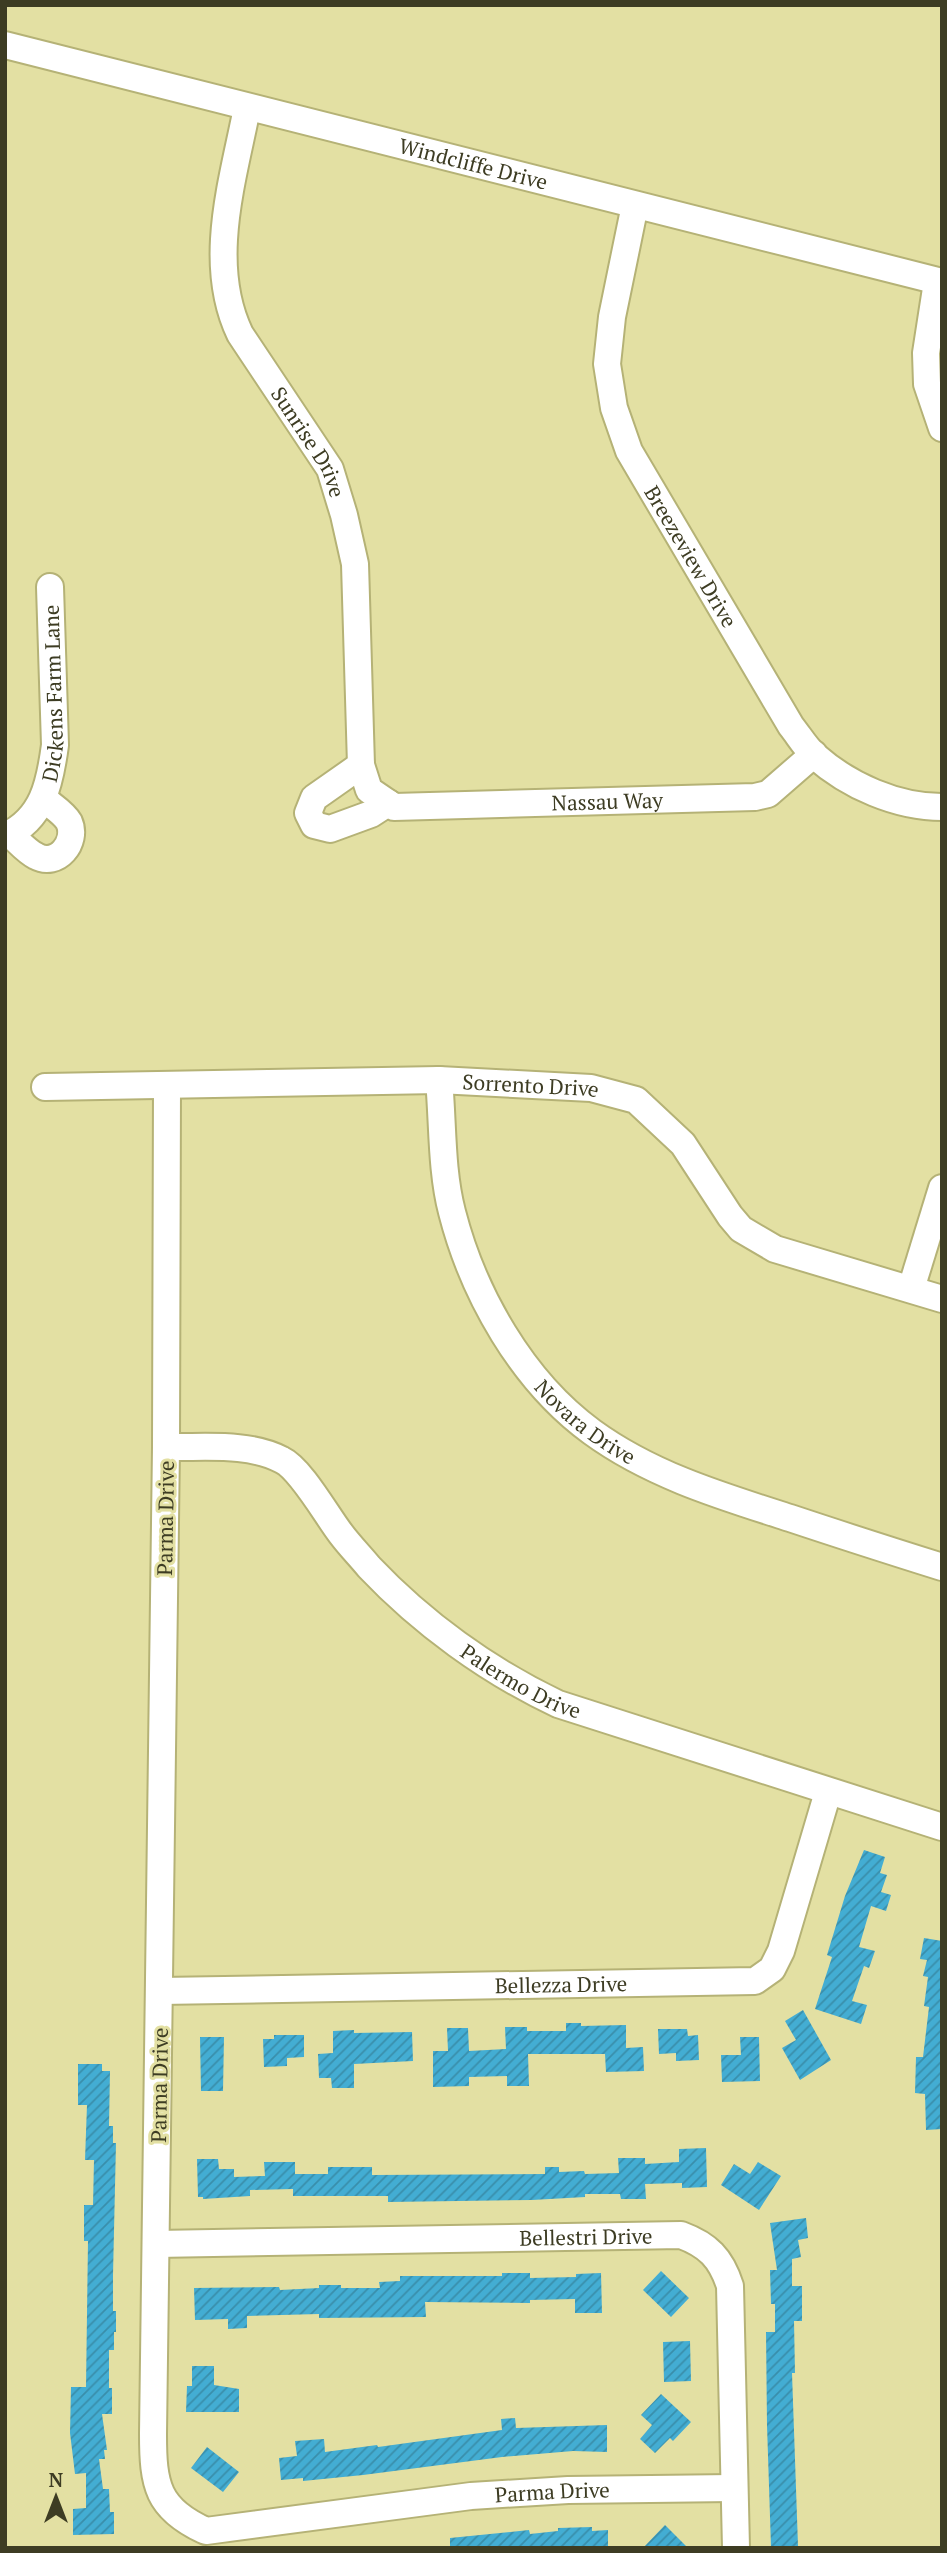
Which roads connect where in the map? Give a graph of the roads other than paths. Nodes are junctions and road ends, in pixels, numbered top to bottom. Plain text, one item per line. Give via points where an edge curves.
1 (5, 45) edge
2 (247, 108) junction
3 (635, 205) junction
4 (939, 282) edge
5 (942, 428) edge
6 (50, 587) dead end
7 (814, 754) junction
8 (362, 765) junction
9 (379, 796) junction
10 (44, 799) junction
11 (942, 807) edge
12 (7, 835) edge
13 (439, 1080) junction
14 (167, 1085) junction
15 (45, 1087) dead end
16 (942, 1188) edge
17 (911, 1289) junction
18 (942, 1299) edge
19 (166, 1447) junction
20 (942, 1567) edge
21 (828, 1792) junction
22 (942, 1827) edge
23 (160, 1991) junction
24 (156, 2244) junction
25 (733, 2488) junction
26 (736, 2548) edge

1 - 2 street, Windcliffe Drive
2 - 3 street, Windcliffe Drive
2 - 8 street, Sunrise Drive via 225,222 226,291 240,334 330,469 344,515 355,564
3 - 4 street, Windcliffe Drive
3 - 7 street, Breezeview Drive via 607,364 614,408 635,463 791,726
4 - 5 street via 926,353 927,384
6 - 10 street, Dickens Farm Lane via 55,746
7 - 9 street, Nassau Way via 768,794 755,797 394,807
7 - 11 street, Breezeview Drive via 846,779 873,792
8 - 9 street, Sunrise Drive
8 - 9 street via 314,798 308,813 314,825 330,829 371,814
10 - 12 street, Dickens Farm Lane
10 - 12 street, Dickens Farm Lane via 70,824 71,841 66,849 43,858
13 - 14 street, Sorrento Drive
13 - 17 street, Sorrento Drive via 591,1088 636,1100 683,1144 730,1216 758,1241
13 - 20 street, Novara Drive via 451,1209 464,1252 503,1332 567,1412 649,1467 720,1495
14 - 15 street, Sorrento Drive
14 - 19 street, Parma Drive
16 - 17 street
17 - 18 street, Sorrento Drive
19 - 21 street, Palermo Drive via 248,1449 285,1461 379,1576 450,1638 519,1685 558,1704
19 - 23 street, Parma Drive
21 - 22 street, Palermo Drive
21 - 23 street, Bellezza Drive via 781,1951 772,1969 755,1981
23 - 24 street, Parma Drive
24 - 25 street, Bellestri Drive via 681,2235 699,2241 720,2260 730,2286
24 - 25 street, Parma Drive via 153,2470 162,2497 174,2512 206,2531 471,2496
25 - 26 street, Bellestri Drive

